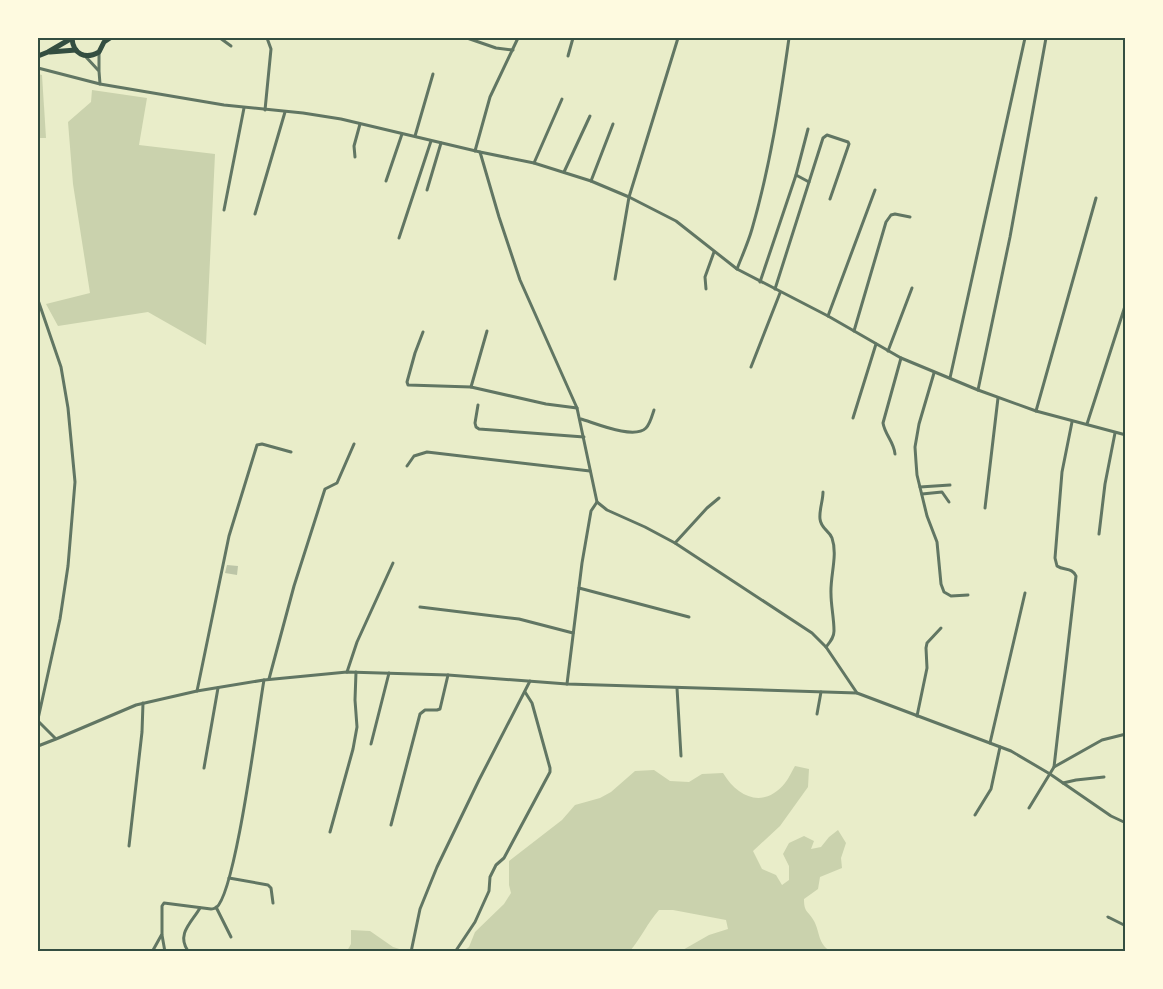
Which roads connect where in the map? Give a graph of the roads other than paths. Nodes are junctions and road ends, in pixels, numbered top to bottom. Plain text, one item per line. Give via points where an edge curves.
1 (72, 38) edge
2 (110, 38) edge
3 (220, 38) edge
4 (267, 38) edge
5 (466, 38) edge
6 (518, 38) edge
7 (573, 38) edge
8 (678, 38) edge
9 (789, 38) edge
10 (1025, 38) edge
11 (1046, 38) edge
12 (104, 40) edge
13 (231, 46) dead end
14 (76, 50) junction
15 (513, 50) junction
16 (48, 52) junction
17 (99, 52) junction
18 (38, 56) edge
19 (85, 56) junction
20 (568, 56) dead end
21 (38, 68) edge
22 (99, 71) junction
23 (433, 74) dead end
24 (100, 84) junction
25 (562, 99) dead end
26 (244, 108) junction
27 (265, 110) junction
28 (285, 112) junction
29 (590, 116) dead end
30 (360, 124) junction
31 (613, 124) dead end
32 (808, 129) dead end
33 (402, 134) junction
34 (415, 137) junction
35 (431, 141) junction
36 (441, 143) junction
37 (475, 151) junction
38 (480, 152) junction
39 (355, 157) dead end
40 (534, 163) junction
41 (564, 172) junction
42 (796, 175) junction
43 (386, 181) dead end
44 (591, 181) junction
45 (809, 182) junction
46 (427, 190) dead end
47 (875, 190) dead end
48 (629, 197) junction
49 (1096, 198) dead end
50 (830, 199) dead end
51 (224, 210) dead end
52 (255, 214) dead end
53 (910, 217) dead end
54 (399, 238) dead end
55 (714, 252) junction
56 (737, 269) junction
57 (615, 279) dead end
58 (760, 282) junction
59 (912, 288) dead end
60 (706, 289) dead end
61 (775, 289) junction
62 (781, 292) junction
63 (38, 300) edge
64 (1125, 303) edge
65 (828, 316) junction
66 (487, 331) dead end
67 (854, 331) junction
68 (423, 332) dead end
69 (876, 344) junction
70 (888, 351) junction
71 (901, 358) junction
72 (751, 367) dead end
73 (934, 373) junction
74 (950, 378) junction
75 (471, 387) junction
76 (978, 390) junction
77 (998, 398) junction
78 (478, 405) dead end
79 (577, 408) junction
80 (654, 410) dead end
81 (1036, 411) junction
82 (853, 418) dead end
83 (580, 419) junction
84 (1072, 422) junction
85 (1087, 425) junction
86 (1115, 433) junction
87 (1125, 435) edge
88 (584, 437) junction
89 (354, 444) dead end
90 (291, 452) dead end
91 (895, 454) dead end
92 (407, 466) dead end
93 (591, 471) junction
94 (950, 485) dead end
95 (920, 487) junction
96 (823, 492) dead end
97 (922, 494) junction
98 (719, 498) dead end
99 (597, 502) junction
100 (949, 502) dead end
101 (985, 508) dead end
102 (1100, 534) dead end
103 (675, 543) junction
104 (393, 563) dead end
105 (579, 588) junction
106 (1025, 593) dead end
107 (968, 595) dead end
108 (420, 607) dead end
109 (689, 617) dead end
110 (941, 628) dead end
111 (573, 633) junction
112 (826, 647) junction
113 (347, 672) junction
114 (356, 672) junction
115 (389, 673) junction
116 (448, 675) junction
117 (269, 679) junction
118 (264, 680) junction
119 (530, 681) junction
120 (567, 684) junction
121 (218, 688) junction
122 (677, 688) junction
123 (197, 691) junction
124 (525, 692) junction
125 (821, 692) junction
126 (857, 693) junction
127 (142, 703) junction
128 (818, 714) dead end
129 (917, 716) junction
130 (38, 720) edge
131 (1125, 734) edge
132 (56, 739) junction
133 (990, 743) junction
134 (371, 744) dead end
135 (38, 746) edge
136 (1000, 747) junction
137 (681, 756) dead end
138 (1054, 767) junction
139 (204, 768) dead end
140 (1050, 774) junction
141 (1104, 777) dead end
142 (1063, 783) junction
143 (1029, 808) dead end
144 (975, 815) dead end
145 (1125, 824) edge
146 (391, 825) dead end
147 (330, 832) dead end
148 (129, 846) dead end
149 (229, 878) junction
150 (273, 903) dead end
151 (200, 908) junction
152 (216, 908) junction
153 (1108, 917) dead end
154 (1125, 926) edge
155 (162, 934) junction
156 (231, 937) dead end
157 (152, 951) edge
158 (165, 951) edge
159 (188, 951) edge
160 (411, 951) edge
161 (454, 951) edge

1 - 14 main road
1 - 16 main road
2 - 12 main road
3 - 13 street
4 - 27 street via 271,49
5 - 15 street
6 - 15 street
7 - 20 street
8 - 48 street
9 - 56 street via 765,179
10 - 74 street
11 - 76 street via 1011,237
12 - 17 main road
14 - 16 main road
14 - 19 main road
15 - 37 street via 490,97
16 - 18 main road
17 - 19 main road
17 - 22 street
19 - 22 street
21 - 24 street
22 - 24 street
23 - 34 street
24 - 26 street
25 - 40 street
26 - 27 street
26 - 51 street
27 - 28 street
28 - 30 street
28 - 52 street
29 - 41 street
30 - 33 street
30 - 39 street
31 - 44 street
32 - 42 street
33 - 34 street
33 - 43 street
34 - 35 street
35 - 36 street
35 - 54 street
36 - 37 street
36 - 46 street
37 - 38 street
38 - 40 street
38 - 79 street via 520,280
40 - 41 street
41 - 44 street
42 - 45 street
42 - 58 street
44 - 48 street
45 - 50 street via 823,138 827,135 848,142
45 - 61 street
47 - 65 street
48 - 55 street via 676,220
48 - 57 street
49 - 81 street
53 - 67 street via 891,215 886,222
55 - 56 street
55 - 60 street via 705,277
56 - 58 street
58 - 61 street
59 - 70 street
61 - 62 street
62 - 65 street
62 - 72 street
63 - 130 street via 61,367 75,482 60,619
64 - 85 street
65 - 67 street
66 - 75 street
67 - 69 street
68 - 75 street via 408,385
69 - 70 street
69 - 82 street
70 - 71 street
71 - 73 street
71 - 91 street via 883,423
73 - 74 street
73 - 95 street via 915,447
74 - 76 street
75 - 79 street
76 - 77 street
77 - 81 street
77 - 101 street
78 - 88 street via 478,429
79 - 83 street
80 - 83 street via 649,425 637,433
81 - 84 street
83 - 88 street
84 - 85 street
84 - 138 street via 1062,472 1055,558 1057,566 1070,569 1076,576
85 - 86 street
86 - 87 street
86 - 102 street
88 - 93 street
89 - 117 street via 337,483 325,489
90 - 123 street via 257,445 229,536
92 - 93 street via 414,456 427,452
93 - 99 street
94 - 95 street
95 - 97 street
96 - 112 street via 820,520 832,538 834,558 834,632
97 - 100 street via 942,492
97 - 107 street via 937,542 944,592 951,596
98 - 103 street
99 - 103 street
99 - 105 street via 591,511
103 - 112 street via 812,633
104 - 113 street
105 - 109 street
105 - 111 street
106 - 133 street
108 - 111 street via 519,619
110 - 129 street via 927,643 927,668
111 - 120 street
112 - 126 street
113 - 114 street
113 - 117 street
114 - 115 street
114 - 147 street via 357,727
115 - 116 street
115 - 134 street
116 - 119 street
116 - 146 street via 440,709 420,714
117 - 118 street
118 - 121 street
118 - 149 street
119 - 120 street
119 - 124 street
120 - 122 street
121 - 123 street
121 - 139 street
122 - 125 street
122 - 137 street
123 - 127 street
124 - 160 street via 437,867 420,909
124 - 161 street via 532,703 550,772 494,870 475,922
125 - 126 street
125 - 128 street
126 - 129 street
127 - 132 street
127 - 148 street
129 - 133 street
130 - 132 street
131 - 138 street via 1102,741
132 - 135 street
133 - 136 street
136 - 140 street
136 - 144 street via 991,789
138 - 140 street
140 - 142 street
140 - 143 street
141 - 142 street
142 - 145 street
149 - 150 street via 268,885 272,888
149 - 152 street
151 - 152 street
151 - 155 street via 164,903
151 - 159 street via 184,934
152 - 156 street
153 - 154 street
155 - 157 street
155 - 158 street

